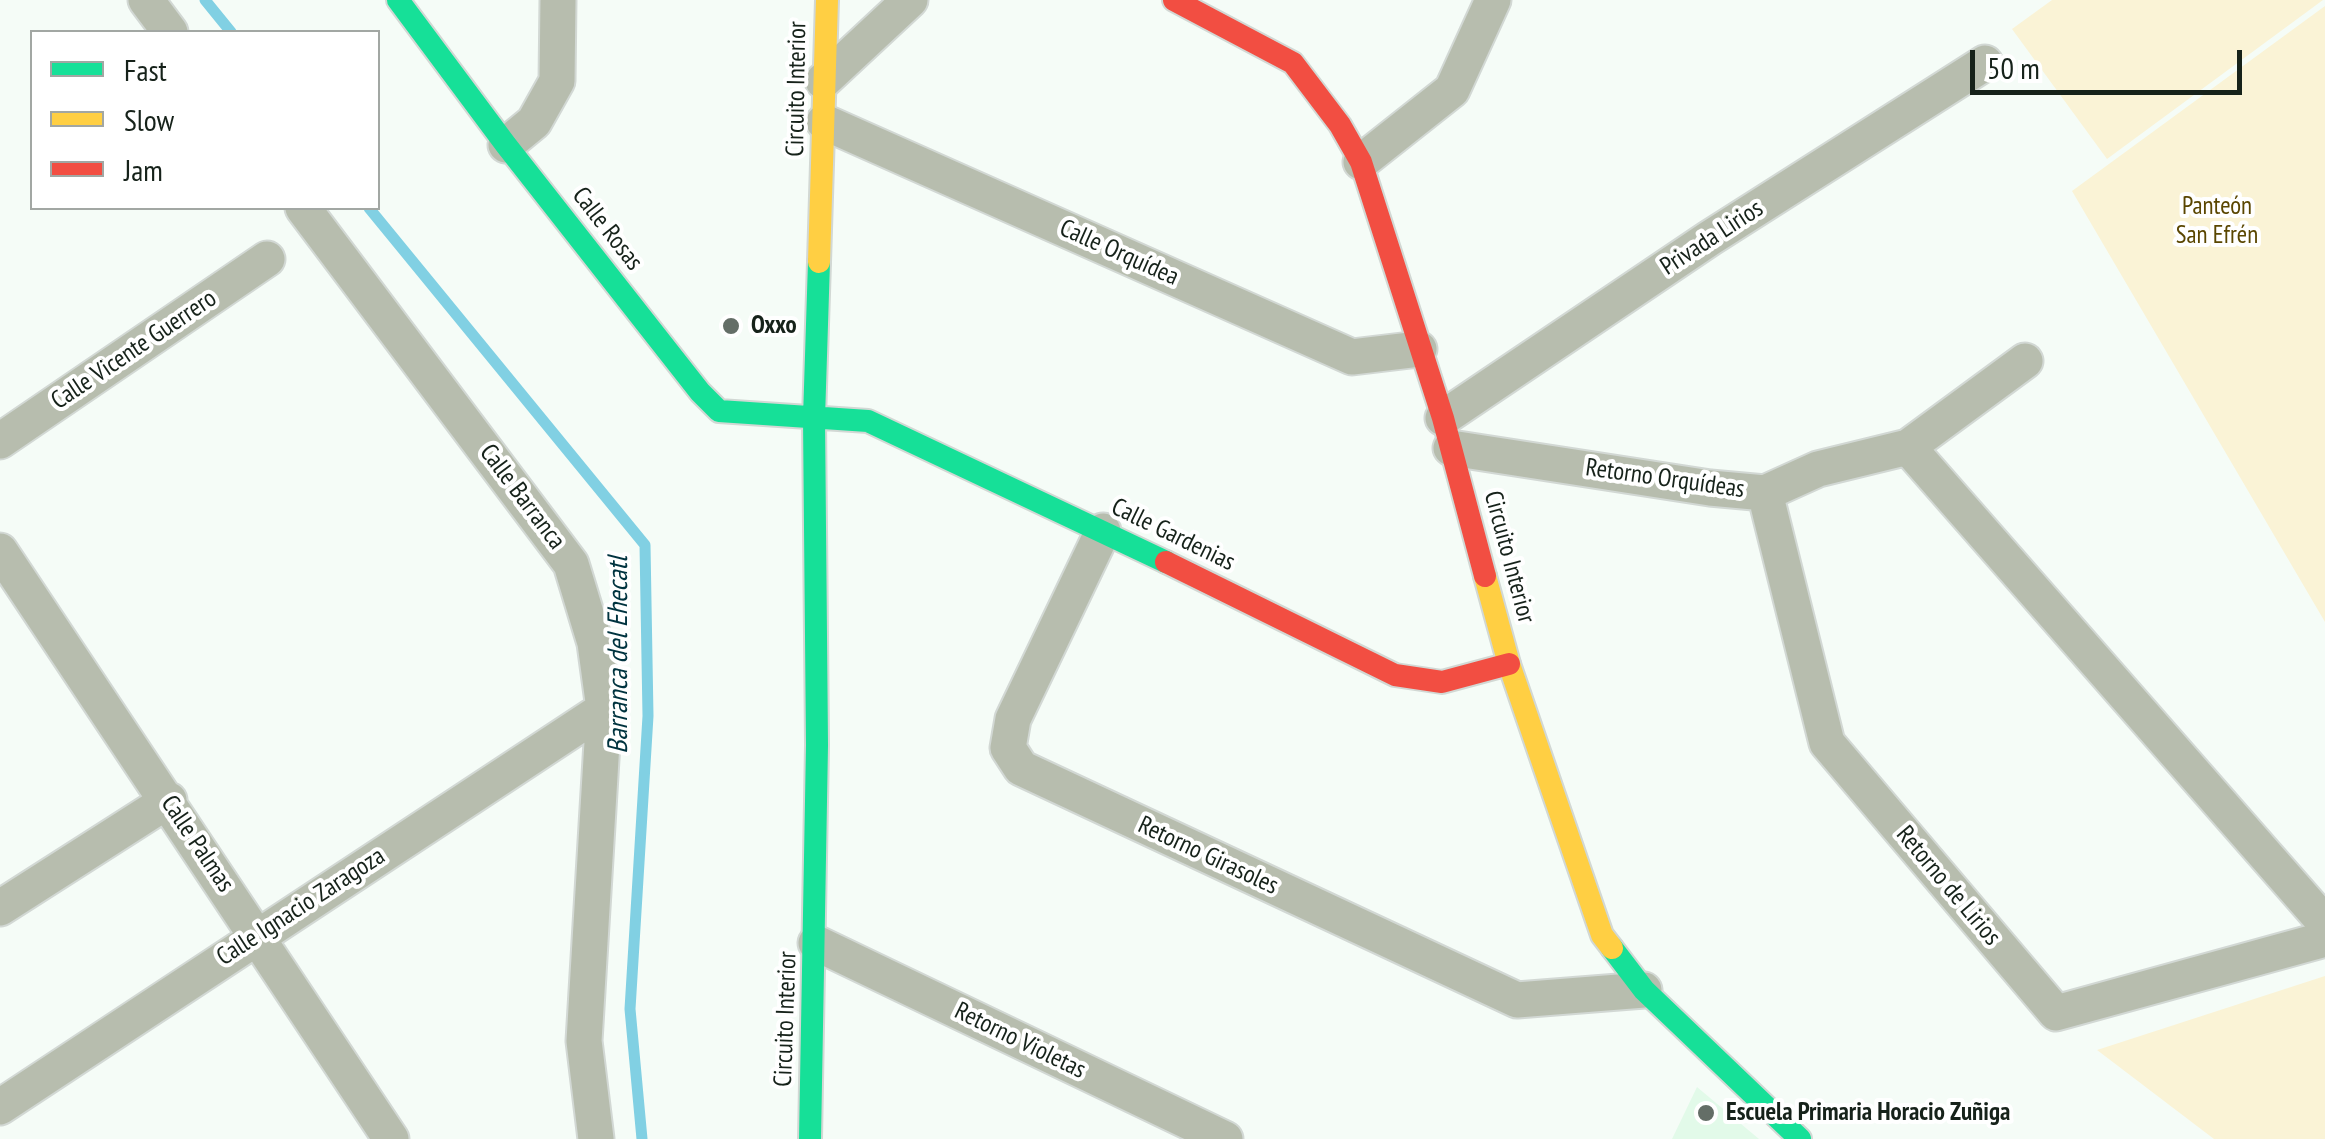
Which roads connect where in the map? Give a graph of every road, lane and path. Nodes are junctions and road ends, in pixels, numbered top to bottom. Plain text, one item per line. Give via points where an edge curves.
1 (146, 0) edge
2 (398, 0) edge
3 (558, 0) edge
4 (826, 0) edge
5 (910, 0) edge
6 (1174, 0) edge
7 (1493, 0) edge
8 (168, 30) edge
9 (1986, 64) dead end
10 (823, 81) junction
11 (824, 122) junction
12 (506, 144) junction
13 (1361, 162) junction
14 (305, 210) edge
15 (268, 259) dead end
16 (1419, 349) junction
17 (2025, 361) dead end
18 (814, 418) junction
19 (1447, 434) junction
20 (0, 442) edge
21 (1908, 447) junction
22 (1765, 493) junction
23 (1104, 531) junction
24 (0, 551) edge
25 (1509, 664) junction
26 (604, 709) junction
27 (169, 800) junction
28 (0, 908) edge
29 (2325, 922) edge
30 (258, 935) junction
31 (2325, 939) edge
32 (816, 942) junction
33 (1644, 990) junction
34 (0, 1107) edge
35 (391, 1139) edge
36 (596, 1139) edge
37 (810, 1139) edge
38 (1225, 1139) edge
39 (1800, 1139) edge

1 - 8 street
2 - 12 street, Calle Rosas
3 - 12 street via 556,82 534,122
4 - 10 street, Circuito Interior
5 - 10 street
6 - 13 street, Circuito Interior via 1293,63
7 - 13 street via 1452,90
9 - 19 street, Privada Lirios via 1710,238
10 - 11 street, Circuito Interior
11 - 16 street, Calle Orquídea via 1352,357
11 - 18 street, Circuito Interior
12 - 18 street, Calle Rosas via 720,411
13 - 16 street, Circuito Interior
14 - 26 street, Calle Barranca via 571,564 595,643
15 - 20 street, Calle Vicente Guerrero
16 - 19 street, Circuito Interior
17 - 21 street, Retorno Orquídeas
18 - 23 street, Calle Gardenias via 868,421
18 - 32 street, Circuito Interior
19 - 22 street, Retorno Orquídeas via 1710,488
19 - 25 street, Circuito Interior
21 - 22 street, Retorno Orquídeas via 1818,469
21 - 29 street
22 - 31 street, Retorno de Lirios via 1827,743 2056,1014
23 - 25 street, Calle Gardenias via 1395,676 1442,682
23 - 33 street, Retorno Girasoles via 1013,720 1008,748 1021,768 1517,1000
24 - 27 street, Calle Palmas
25 - 33 street, Circuito Interior via 1602,935
26 - 30 street, Calle Ignacio Zaragoza
26 - 36 street, Calle Barranca via 584,1041
27 - 28 street
27 - 30 street, Calle Palmas
30 - 34 street, Calle Ignacio Zaragoza
30 - 35 street, Calle Palmas
32 - 37 street, Circuito Interior
32 - 38 street, Retorno Violetas
33 - 39 street, Circuito Interior

